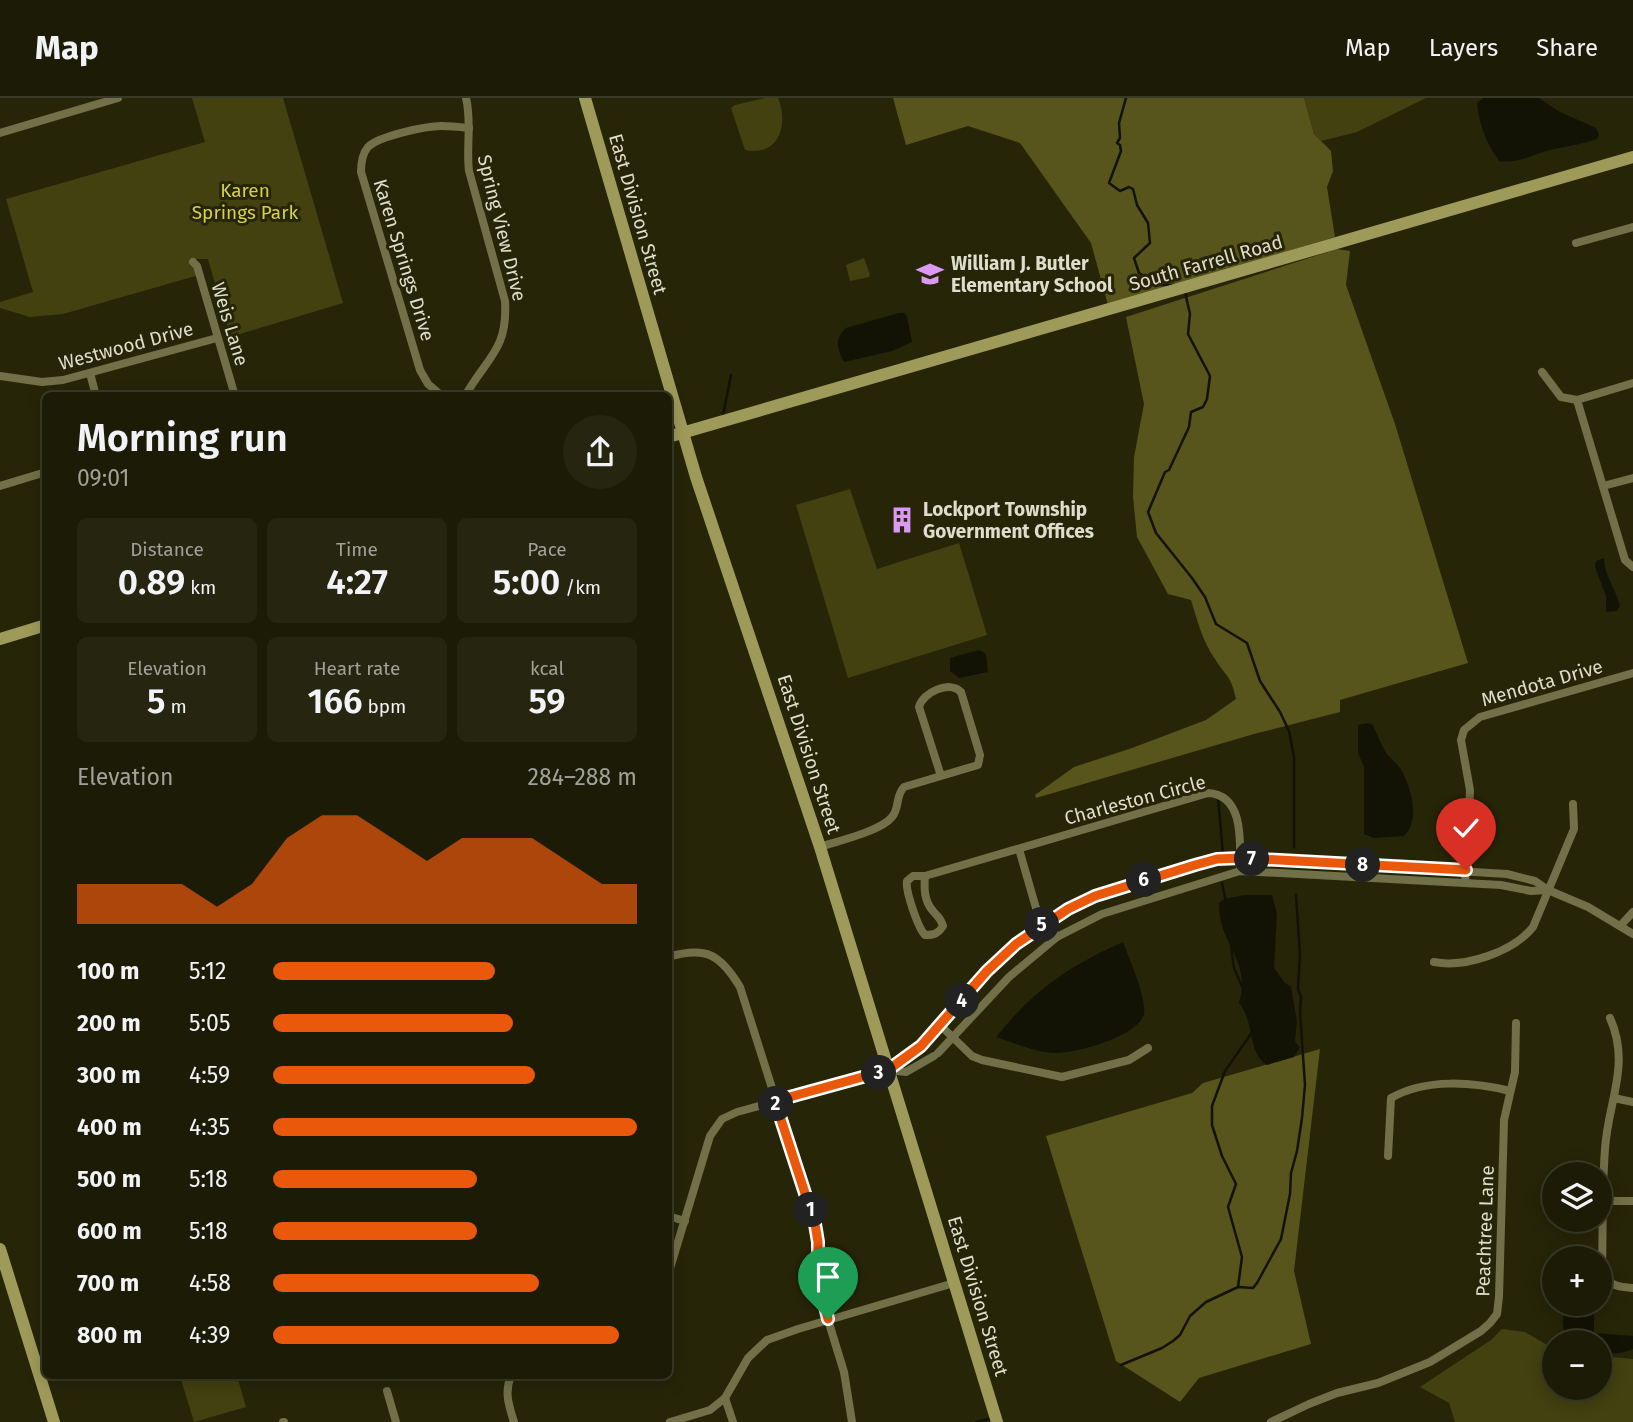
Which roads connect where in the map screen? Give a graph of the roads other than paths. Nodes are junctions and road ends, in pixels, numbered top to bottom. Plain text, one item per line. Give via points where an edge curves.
1 (118, 98) edge
2 (466, 98) edge
3 (585, 98) edge
4 (468, 128) junction
5 (0, 133) edge
6 (1633, 157) edge
7 (1633, 227) edge
8 (1576, 243) dead end
9 (193, 262) dead end
10 (217, 338) junction
11 (1542, 372) dead end
12 (90, 373) junction
13 (0, 376) edge
14 (1633, 383) edge
15 (95, 392) edge
16 (234, 392) edge
17 (437, 392) edge
18 (468, 392) edge
19 (671, 392) edge
20 (672, 395) edge
21 (1577, 400) junction
22 (683, 433) junction
23 (672, 436) edge
24 (42, 473) edge
25 (1633, 478) edge
26 (0, 486) edge
27 (1604, 486) junction
28 (1633, 567) edge
29 (42, 626) edge
30 (0, 639) edge
31 (1633, 673) edge
32 (940, 776) junction
33 (1573, 804) dead end
34 (820, 847) junction
35 (1018, 849) junction
36 (1240, 858) junction
37 (1466, 870) junction
38 (1240, 871) junction
39 (925, 876) junction
40 (1465, 883) junction
41 (1548, 890) junction
42 (1633, 912) edge
43 (1045, 923) junction
44 (1621, 925) junction
45 (1633, 933) edge
46 (1057, 937) junction
47 (672, 956) edge
48 (1434, 962) dead end
49 (1610, 1018) dead end
50 (1516, 1023) dead end
51 (941, 1026) junction
52 (953, 1038) junction
53 (1148, 1048) dead end
54 (912, 1052) junction
55 (920, 1066) junction
56 (888, 1070) junction
57 (1510, 1091) junction
58 (1614, 1098) junction
59 (775, 1101) junction
60 (1633, 1102) edge
61 (1388, 1156) dead end
62 (1605, 1162) edge
63 (1612, 1200) edge
64 (1633, 1201) edge
65 (672, 1217) edge
66 (685, 1221) junction
67 (1603, 1232) edge
68 (0, 1250) edge
69 (672, 1262) edge
70 (954, 1283) junction
71 (1633, 1288) edge
72 (828, 1319) junction
73 (510, 1379) edge
74 (387, 1391) dead end
75 (725, 1398) junction
76 (54, 1422) edge
77 (396, 1422) edge
78 (514, 1422) edge
79 (670, 1422) edge
80 (733, 1422) edge
81 (852, 1422) edge
82 (996, 1422) edge
83 (1271, 1422) edge

1 - 5 street
2 - 4 street, Spring View Drive
3 - 19 street, East Division Street
4 - 17 street, Karen Springs Drive via 443,126 374,142 362,159 361,172 420,370
4 - 18 street, Spring View Drive via 469,171 506,318 499,348
6 - 22 street, South Farrell Road
7 - 8 street
9 - 10 street, Weis Lane
10 - 12 street, Westwood Drive
10 - 16 street, Weis Lane
11 - 21 street via 1561,397
12 - 13 street, Westwood Drive via 43,382
12 - 15 street
14 - 21 street
20 - 22 street, East Division Street
21 - 27 street
22 - 23 street, South Farrell Road
22 - 34 street, East Division Street
24 - 26 street
25 - 27 street
27 - 28 street via 1625,560
29 - 30 street
31 - 37 street, Mendota Drive via 1480,717 1464,730 1461,740 1471,790
32 - 32 street via 919,707 926,694 957,688 980,760 978,765
32 - 34 street via 904,787 890,821
33 - 41 street via 1574,829
34 - 56 street, East Division Street
35 - 36 street, Charleston Circle via 1219,793 1233,808
35 - 39 street
35 - 43 street
36 - 37 street
36 - 38 street, Charleston Circle
36 - 43 street via 1217,859 1125,886 1095,896
37 - 40 street
37 - 41 street via 1507,874 1535,881
38 - 40 street
38 - 46 street via 1102,914
39 - 39 street via 913,876 905,890 919,929 932,935 943,926 926,898
40 - 41 street
41 - 44 street
41 - 48 street via 1523,939 1461,962
42 - 44 street
43 - 46 street
43 - 51 street via 987,971
44 - 45 street
46 - 52 street via 1009,976
47 - 59 street via 701,951 729,968 740,987
49 - 58 street via 1620,1058
50 - 57 street, Peachtree Lane via 1517,1054
51 - 52 street
51 - 54 street
52 - 53 street via 982,1060 1062,1077 1129,1060
52 - 55 street
54 - 55 street
54 - 56 street
55 - 56 street via 906,1072
56 - 59 street
56 - 70 street, East Division Street
57 - 61 street via 1459,1083 1400,1093 1391,1098
57 - 83 street, Peachtree Lane via 1504,1128 1497,1314 1481,1331 1406,1373 1318,1400
58 - 60 street
58 - 62 street
59 - 66 street via 722,1119 710,1136
59 - 72 street via 815,1224 818,1278
63 - 64 street
65 - 66 street
66 - 69 street
67 - 71 street via 1602,1268 1609,1282
68 - 76 street
70 - 72 street
70 - 82 street, East Division Street
72 - 75 street via 766,1340 748,1358
72 - 81 street via 849,1391
73 - 78 street via 508,1402
74 - 77 street
75 - 79 street via 710,1410
75 - 80 street

